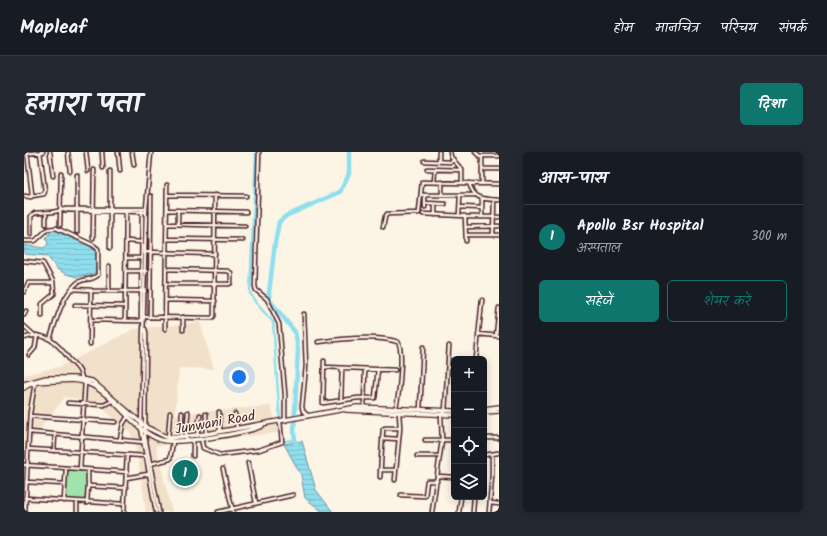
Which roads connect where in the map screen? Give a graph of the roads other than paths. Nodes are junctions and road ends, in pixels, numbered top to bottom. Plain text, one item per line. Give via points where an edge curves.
1 (41, 152) edge
2 (50, 152) edge
3 (68, 152) edge
4 (86, 152) edge
5 (102, 152) edge
6 (118, 152) edge
7 (132, 152) edge
8 (151, 152) edge
9 (258, 152) edge
10 (439, 152) edge
11 (450, 152) edge
12 (475, 152) edge
13 (490, 152) edge
14 (26, 153) edge
15 (482, 156) junction
16 (489, 156) junction
17 (499, 156) edge
18 (454, 160) junction
19 (424, 161) dead end
20 (439, 161) junction
21 (134, 165) dead end
22 (103, 168) dead end
23 (427, 169) dead end
24 (482, 169) junction
25 (499, 169) edge
26 (94, 170) dead end
27 (435, 170) junction
28 (462, 170) junction
29 (70, 171) dead end
30 (88, 171) dead end
31 (110, 171) dead end
32 (120, 171) dead end
33 (61, 173) dead end
34 (77, 175) dead end
35 (53, 176) dead end
36 (434, 182) junction
37 (442, 182) junction
38 (462, 183) junction
39 (469, 183) junction
40 (482, 184) junction
41 (499, 184) edge
42 (167, 185) dead end
43 (167, 195) junction
44 (215, 195) junction
45 (421, 195) junction
46 (425, 195) junction
47 (442, 195) junction
48 (474, 195) junction
49 (24, 196) edge
50 (32, 196) junction
51 (151, 196) dead end
52 (246, 196) dead end
53 (460, 196) junction
54 (482, 199) junction
55 (494, 200) junction
56 (499, 200) edge
57 (435, 204) junction
58 (445, 204) dead end
59 (460, 207) junction
60 (482, 208) junction
61 (62, 210) junction
62 (77, 210) junction
63 (94, 210) junction
64 (110, 210) junction
65 (126, 210) junction
66 (142, 210) junction
67 (146, 210) junction
68 (167, 210) junction
69 (178, 210) junction
70 (215, 211) junction
71 (246, 212) dead end
72 (46, 213) junction
73 (423, 214) dead end
74 (435, 215) junction
75 (459, 216) junction
76 (482, 216) junction
77 (465, 217) junction
78 (494, 217) junction
79 (499, 217) edge
80 (46, 224) dead end
81 (60, 224) dead end
82 (167, 224) junction
83 (178, 224) junction
84 (215, 225) junction
85 (245, 226) dead end
86 (466, 226) junction
87 (494, 226) junction
88 (499, 226) edge
89 (383, 227) dead end
90 (77, 232) dead end
91 (31, 234) dead end
92 (466, 235) junction
93 (493, 235) junction
94 (499, 235) edge
95 (93, 238) dead end
96 (167, 239) junction
97 (215, 240) junction
98 (243, 240) dead end
99 (24, 241) edge
100 (126, 241) junction
101 (466, 241) dead end
102 (142, 242) junction
103 (110, 248) dead end
104 (146, 252) junction
105 (151, 252) junction
106 (167, 253) junction
107 (215, 254) junction
108 (126, 258) junction
109 (141, 258) junction
110 (24, 261) edge
111 (109, 266) dead end
112 (166, 269) junction
113 (215, 270) junction
114 (126, 271) junction
115 (141, 271) junction
116 (146, 271) junction
117 (54, 283) junction
118 (166, 284) junction
119 (215, 284) junction
120 (72, 289) junction
121 (92, 290) junction
122 (109, 290) junction
123 (125, 290) junction
124 (141, 291) junction
125 (145, 291) junction
126 (24, 292) edge
127 (166, 300) junction
128 (482, 300) dead end
129 (215, 301) junction
130 (75, 305) dead end
131 (91, 305) junction
132 (125, 306) junction
133 (499, 308) edge
134 (304, 314) dead end
135 (42, 316) dead end
136 (145, 317) junction
137 (150, 317) junction
138 (166, 317) junction
139 (183, 317) junction
140 (91, 320) junction
141 (125, 321) junction
142 (143, 321) junction
143 (24, 326) edge
144 (165, 329) dead end
145 (183, 330) dead end
146 (478, 334) junction
147 (36, 335) junction
148 (497, 336) edge
149 (24, 338) edge
150 (50, 339) junction
151 (318, 342) dead end
152 (90, 344) dead end
153 (449, 346) dead end
154 (423, 347) dead end
155 (29, 355) dead end
156 (476, 356) edge
157 (324, 361) dead end
158 (324, 367) junction
159 (342, 368) junction
160 (365, 369) junction
161 (378, 369) junction
162 (394, 370) dead end
163 (61, 379) junction
164 (83, 381) junction
165 (35, 383) junction
166 (24, 384) edge
167 (24, 388) edge
168 (364, 397) junction
169 (341, 400) junction
170 (112, 401) junction
171 (68, 403) dead end
172 (83, 403) junction
173 (144, 404) junction
174 (364, 407) junction
175 (499, 407) edge
176 (396, 408) junction
177 (487, 409) edge
178 (343, 410) junction
179 (420, 410) junction
180 (499, 410) edge
181 (445, 411) junction
182 (451, 411) edge
183 (188, 412) dead end
184 (219, 412) dead end
185 (392, 412) junction
186 (398, 412) junction
187 (487, 412) edge
188 (170, 413) dead end
189 (182, 413) dead end
190 (206, 414) dead end
191 (235, 414) dead end
192 (128, 415) junction
193 (200, 415) dead end
194 (442, 415) junction
195 (451, 415) edge
196 (30, 416) junction
197 (306, 417) junction
198 (82, 419) junction
199 (287, 420) junction
200 (280, 421) junction
201 (115, 422) dead end
202 (265, 425) junction
203 (143, 427) junction
204 (400, 428) junction
205 (237, 429) junction
206 (29, 432) junction
207 (220, 432) junction
208 (55, 434) junction
209 (206, 434) junction
210 (197, 436) junction
211 (82, 437) junction
212 (168, 438) junction
213 (181, 438) junction
214 (186, 438) junction
215 (201, 438) junction
216 (382, 438) junction
217 (487, 438) edge
218 (498, 438) edge
219 (120, 439) junction
220 (193, 439) junction
221 (399, 439) junction
222 (425, 440) dead end
223 (442, 440) junction
224 (451, 440) edge
225 (143, 442) junction
226 (173, 442) junction
227 (28, 449) junction
228 (54, 451) junction
229 (81, 452) junction
230 (498, 453) edge
231 (492, 454) junction
232 (127, 455) junction
233 (487, 455) edge
234 (145, 456) junction
235 (193, 456) dead end
236 (417, 456) dead end
237 (439, 456) junction
238 (248, 463) dead end
239 (150, 464) junction
240 (26, 465) edge
241 (66, 468) junction
242 (80, 469) junction
243 (223, 469) dead end
244 (88, 470) junction
245 (380, 470) junction
246 (396, 470) junction
247 (126, 472) junction
248 (148, 474) junction
249 (437, 476) junction
250 (380, 477) dead end
251 (451, 477) edge
252 (126, 478) junction
253 (396, 480) dead end
254 (437, 481) junction
255 (26, 482) junction
256 (65, 484) junction
257 (88, 485) junction
258 (126, 488) junction
259 (293, 495) dead end
260 (401, 496) dead end
261 (25, 498) junction
262 (461, 500) edge
263 (474, 500) edge
264 (64, 501) junction
265 (77, 502) junction
266 (87, 502) junction
267 (256, 503) junction
268 (490, 503) junction
269 (124, 504) junction
270 (499, 504) edge
271 (233, 511) edge
272 (24, 512) edge
273 (77, 512) edge
274 (124, 512) edge
275 (156, 512) edge
276 (159, 512) edge
277 (218, 512) edge
278 (432, 512) edge
279 (459, 512) edge
280 (473, 512) edge
281 (489, 512) edge

1 - 14 street
1 - 50 street via 45,191 44,194
2 - 35 street
3 - 29 street
4 - 30 street
5 - 22 street
6 - 32 street
7 - 21 street
8 - 67 street
9 - 199 street via 255,286 266,299 279,324
10 - 20 street
11 - 18 street
12 - 15 street
13 - 16 street
14 - 50 street
15 - 16 street
15 - 24 street
16 - 17 street
18 - 20 street
18 - 28 street
19 - 20 street
23 - 27 street
24 - 25 street
24 - 40 street
26 - 63 street
27 - 28 street
27 - 36 street
28 - 38 street
31 - 64 street
33 - 61 street
34 - 62 street
36 - 37 street
36 - 45 street via 422,182
37 - 38 street
37 - 47 street
38 - 39 street
39 - 40 street
39 - 48 street
40 - 41 street
42 - 43 street
43 - 44 street
43 - 68 street
44 - 52 street
44 - 70 street
45 - 46 street
45 - 89 street via 419,213 387,214
46 - 47 street
46 - 57 street via 425,205
47 - 53 street
48 - 53 street
48 - 54 street
49 - 50 street
51 - 105 street
53 - 59 street
54 - 55 street
54 - 60 street
55 - 56 street
55 - 78 street
57 - 58 street
57 - 74 street
59 - 60 street
59 - 75 street
60 - 76 street
61 - 62 street
61 - 72 street
61 - 81 street
62 - 63 street
62 - 90 street
63 - 64 street
63 - 95 street
64 - 65 street
64 - 103 street
65 - 66 street
65 - 100 street
66 - 67 street
66 - 102 street
67 - 104 street
68 - 69 street
68 - 82 street
69 - 70 street
69 - 83 street
70 - 71 street
70 - 84 street
72 - 80 street
72 - 91 street via 32,214
73 - 74 street
74 - 75 street
75 - 77 street
76 - 77 street
76 - 78 street
77 - 86 street
78 - 79 street
78 - 87 street
82 - 83 street
82 - 96 street
83 - 84 street
84 - 85 street
84 - 97 street
86 - 87 street
86 - 92 street
87 - 88 street
87 - 93 street
92 - 93 street
92 - 101 street
93 - 94 street
96 - 97 street
96 - 106 street
97 - 98 street
97 - 107 street
99 - 120 street via 35,241 48,229 56,228 96,247 99,253 98,275 79,282
100 - 102 street
100 - 108 street
102 - 109 street
104 - 105 street
104 - 116 street
105 - 106 street
105 - 137 street
106 - 107 street
106 - 112 street
107 - 113 street
108 - 109 street
108 - 114 street
109 - 115 street
110 - 117 street via 43,263
111 - 122 street
112 - 113 street
112 - 118 street
113 - 119 street
113 - 119 street via 230,271 231,281 229,284
114 - 115 street
114 - 123 street
115 - 116 street
115 - 124 street
116 - 125 street
117 - 126 street via 28,283
117 - 135 street via 54,294 42,304
118 - 119 street
118 - 127 street
119 - 129 street
120 - 121 street
120 - 150 street via 61,309
121 - 122 street
121 - 131 street
122 - 123 street
123 - 124 street
123 - 132 street
124 - 125 street
124 - 142 street
125 - 136 street
127 - 129 street
127 - 138 street
128 - 146 street
129 - 139 street via 213,317
130 - 131 street
131 - 132 street
131 - 140 street
132 - 141 street
133 - 148 street
134 - 197 street via 306,366 302,407
136 - 137 street
136 - 142 street
137 - 138 street
138 - 139 street
138 - 144 street
139 - 145 street
140 - 141 street
140 - 152 street
141 - 142 street
142 - 173 street via 146,333
143 - 147 street
146 - 148 street
146 - 156 street
147 - 149 street
147 - 150 street
147 - 155 street via 35,348
150 - 164 street via 80,371
151 - 176 street via 350,339 398,342 401,358
153 - 181 street
154 - 179 street
157 - 158 street
158 - 159 street
158 - 169 street via 322,402
159 - 160 street
159 - 169 street
160 - 161 street
160 - 168 street
161 - 162 street
161 - 168 street via 376,397
163 - 164 main road, Junwani Road
163 - 165 main road, Junwani Road
163 - 166 main road, Junwani Road via 36,380
164 - 170 main road, Junwani Road
164 - 172 street
164 - 203 main road, Junwani Road via 98,385
165 - 167 main road, Junwani Road
165 - 196 street
168 - 169 street
168 - 174 street
170 - 172 street via 104,404
170 - 192 main road, Junwani Road
171 - 172 street
172 - 198 street
173 - 203 street
173 - 203 street
174 - 176 main road
174 - 178 main road
175 - 177 main road
176 - 179 main road
176 - 185 street
178 - 185 main road
178 - 197 main road
179 - 181 main road
180 - 187 main road
181 - 182 main road
181 - 194 street
183 - 214 street
184 - 207 street
185 - 186 main road
186 - 194 main road
186 - 204 street
188 - 212 street
189 - 213 street
190 - 209 street
191 - 205 street
192 - 203 main road, Junwani Road
192 - 219 street
193 - 210 street
194 - 195 main road
194 - 223 street
196 - 198 street
196 - 206 street
197 - 199 main road
198 - 201 street
198 - 211 street
199 - 200 main road
200 - 202 main road
200 - 215 street via 282,442 259,450 216,455 203,448
202 - 205 main road, Junwani Road
202 - 215 main road, Junwani Road
203 - 212 main road, Junwani Road
203 - 225 street
203 - 226 main road, Junwani Road via 159,439
203 - 239 street
204 - 216 street via 384,428
204 - 221 street
205 - 207 main road, Junwani Road
206 - 208 street
206 - 227 street
207 - 209 main road, Junwani Road
208 - 211 street
208 - 228 street
209 - 210 main road, Junwani Road
210 - 214 main road, Junwani Road
211 - 219 street
211 - 229 street
212 - 213 main road, Junwani Road
213 - 214 main road, Junwani Road
215 - 220 main road, Junwani Road
216 - 221 street
216 - 245 street
217 - 218 street
219 - 225 street
220 - 226 main road, Junwani Road
220 - 235 street
221 - 246 street
222 - 223 street
223 - 224 street
223 - 237 street
225 - 234 street
226 - 239 street via 170,460
227 - 228 street
227 - 240 street
228 - 229 street
229 - 232 street
229 - 242 street
230 - 231 street
231 - 233 street
231 - 268 street
232 - 234 street
232 - 247 street
234 - 248 street
236 - 237 street
237 - 249 street
238 - 267 street
239 - 276 street
240 - 241 street
240 - 255 street
241 - 242 street
241 - 256 street
242 - 244 street
243 - 271 street
244 - 247 street
244 - 257 street
245 - 246 street
245 - 250 street
246 - 253 street
247 - 252 street
248 - 252 street
248 - 275 street
249 - 251 street
249 - 254 street
252 - 258 street
254 - 260 street via 427,481 425,496
254 - 278 street
255 - 256 street
255 - 261 street
256 - 264 street
257 - 258 street
257 - 266 street
258 - 269 street
259 - 267 street
261 - 264 street
261 - 272 street
262 - 279 street
263 - 280 street
264 - 265 street
265 - 266 street
265 - 273 street
266 - 269 street
267 - 271 street
268 - 270 street
268 - 281 street
269 - 274 street
271 - 277 street

